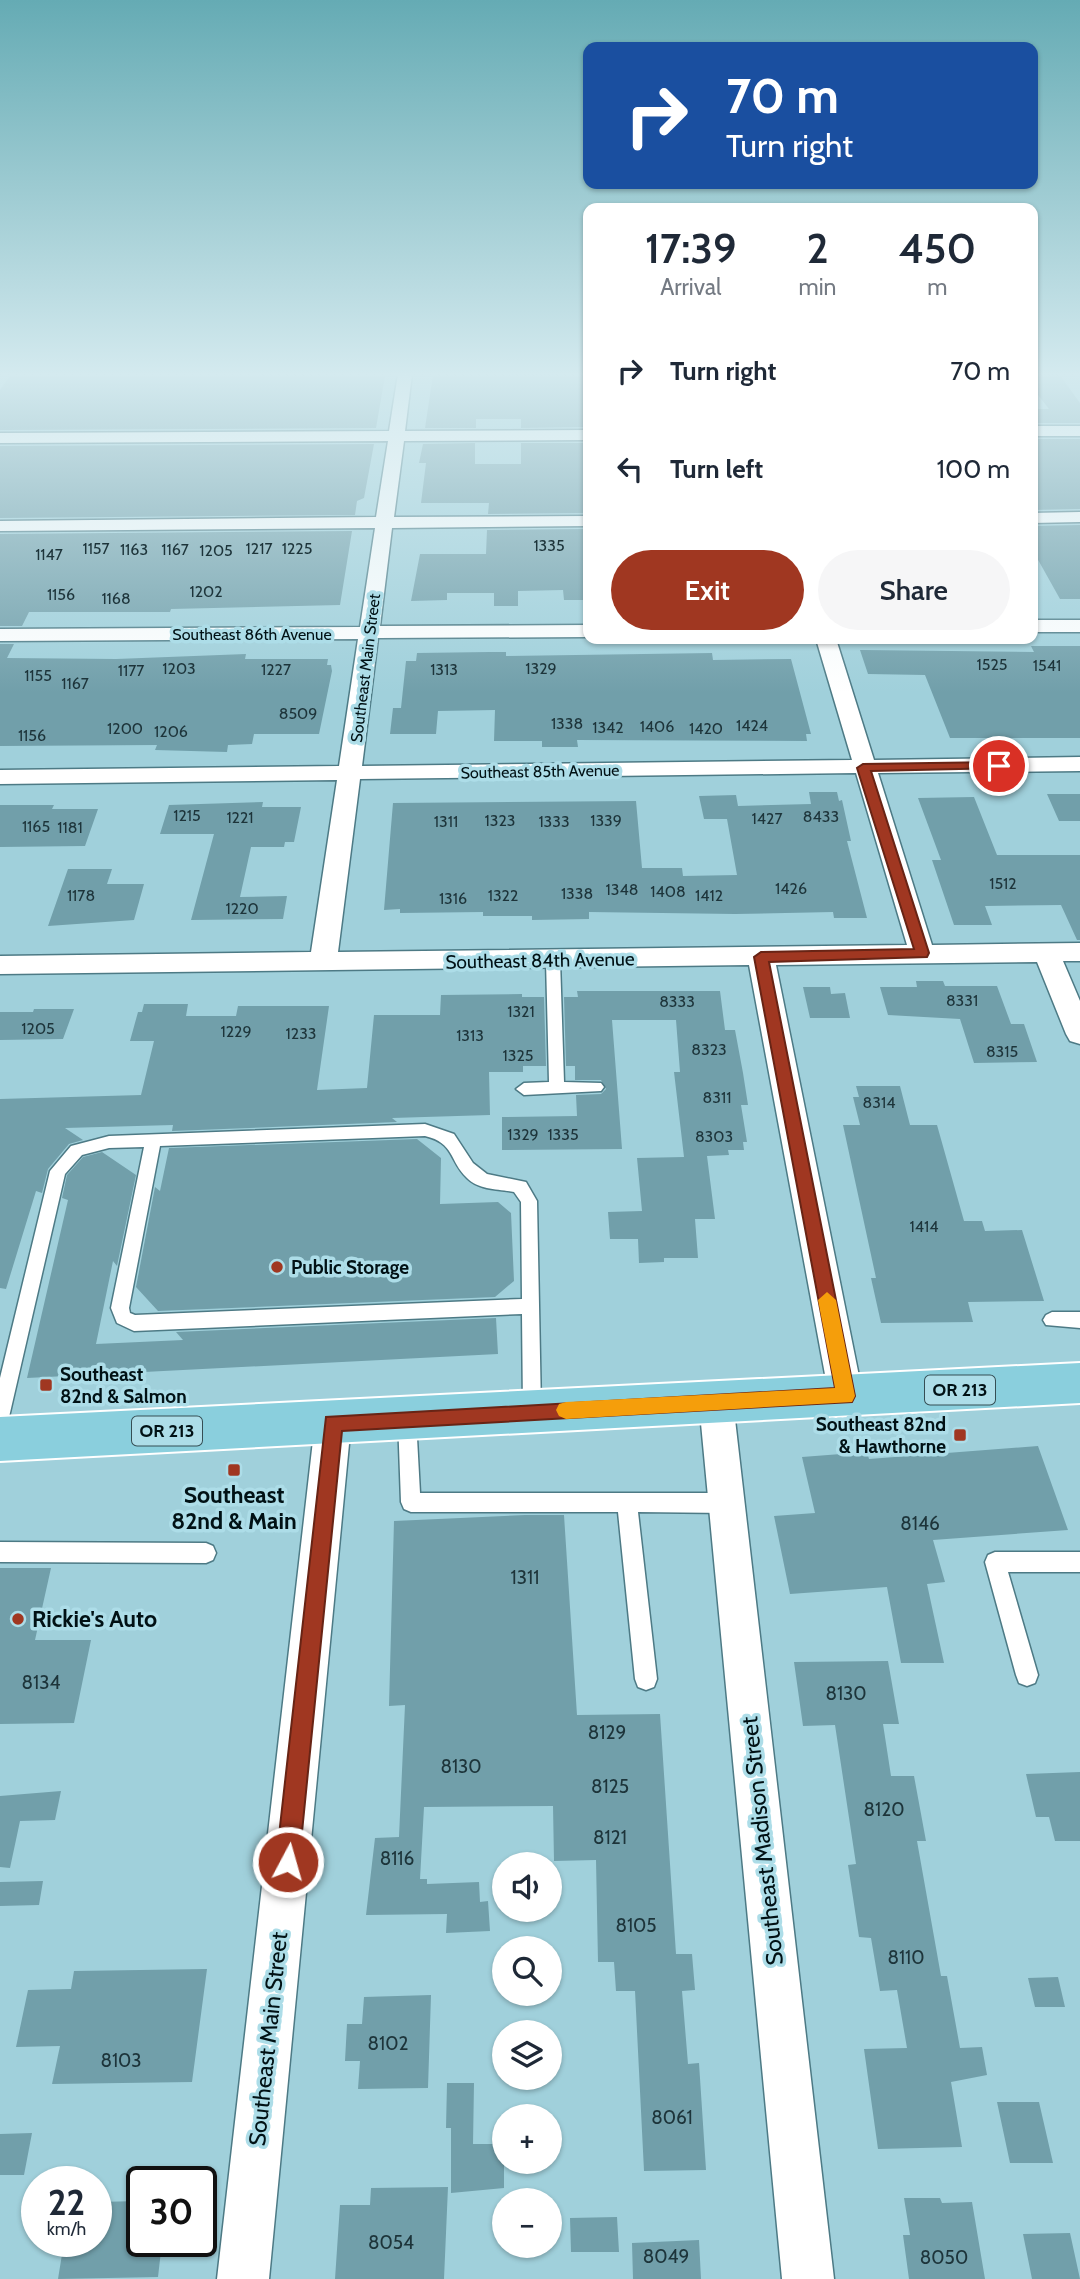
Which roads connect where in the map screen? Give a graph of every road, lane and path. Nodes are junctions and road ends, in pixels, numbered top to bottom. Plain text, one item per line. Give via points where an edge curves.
1 (391, 480) edge
2 (1038, 517) edge
3 (1080, 517) edge
4 (583, 521) edge
5 (385, 523) junction
6 (0, 526) edge
7 (1038, 626) edge
8 (1080, 626) edge
9 (583, 631) edge
10 (369, 633) junction
11 (0, 635) edge
12 (827, 644) edge
13 (1080, 764) edge
14 (863, 768) junction
15 (351, 774) junction
16 (0, 777) edge
17 (1080, 951) edge
18 (1046, 952) junction
19 (922, 953) junction
20 (761, 957) junction
21 (553, 960) junction
22 (323, 963) junction
23 (0, 965) edge
24 (1080, 1034) edge
25 (596, 1087) dead end
26 (557, 1088) junction
27 (524, 1089) dead end
28 (153, 1141) junction
29 (531, 1306) junction
30 (1052, 1320) dead end
31 (1080, 1320) edge
32 (1078, 1390) edge
33 (846, 1396) junction
34 (716, 1402) junction
35 (532, 1412) junction
36 (0, 1417) edge
37 (407, 1419) junction
38 (333, 1423) junction
39 (0, 1439) edge
40 (627, 1502) junction
41 (727, 1503) junction
42 (0, 1552) edge
43 (206, 1553) dead end
44 (1080, 1562) edge
45 (1027, 1675) dead end
46 (646, 1679) dead end
47 (243, 2279) edge
48 (808, 2279) edge

1 - 5 street, Southeast Main Street
2 - 3 street
4 - 5 street
5 - 6 street
5 - 10 street, Southeast Main Street
7 - 8 street
9 - 10 street, Southeast 86th Avenue
10 - 11 street, Southeast 86th Avenue
10 - 15 street, Southeast Main Street
12 - 14 street
13 - 14 street, Southeast 85th Avenue
14 - 15 street, Southeast 85th Avenue
14 - 19 street
15 - 16 street, Southeast 85th Avenue
15 - 22 street, Southeast Main Street
17 - 18 street, Southeast 84th Avenue
18 - 19 street, Southeast 84th Avenue
18 - 24 street
19 - 20 street, Southeast 84th Avenue
20 - 21 street, Southeast 84th Avenue
20 - 33 street
21 - 22 street, Southeast 84th Avenue
21 - 26 lane
22 - 23 street, Southeast 84th Avenue
25 - 26 lane
26 - 27 lane
28 - 29 lane via 441,1133 482,1179 510,1183 525,1192 529,1201
28 - 29 lane via 120,1308 123,1318 134,1323
28 - 36 lane via 89,1146 77,1150 58,1171
29 - 35 lane
30 - 31 lane
32 - 33 main road, OR 213
33 - 34 main road, OR 213
34 - 35 main road, OR 213
34 - 41 street, Southeast Madison Street
35 - 37 main road, OR 213
37 - 38 main road, OR 213
37 - 40 lane via 411,1502
38 - 39 main road, OR 213
38 - 47 street, Southeast Main Street
40 - 41 lane
40 - 46 lane
41 - 48 street, Southeast Madison Street
42 - 43 lane
44 - 45 lane via 995,1562

